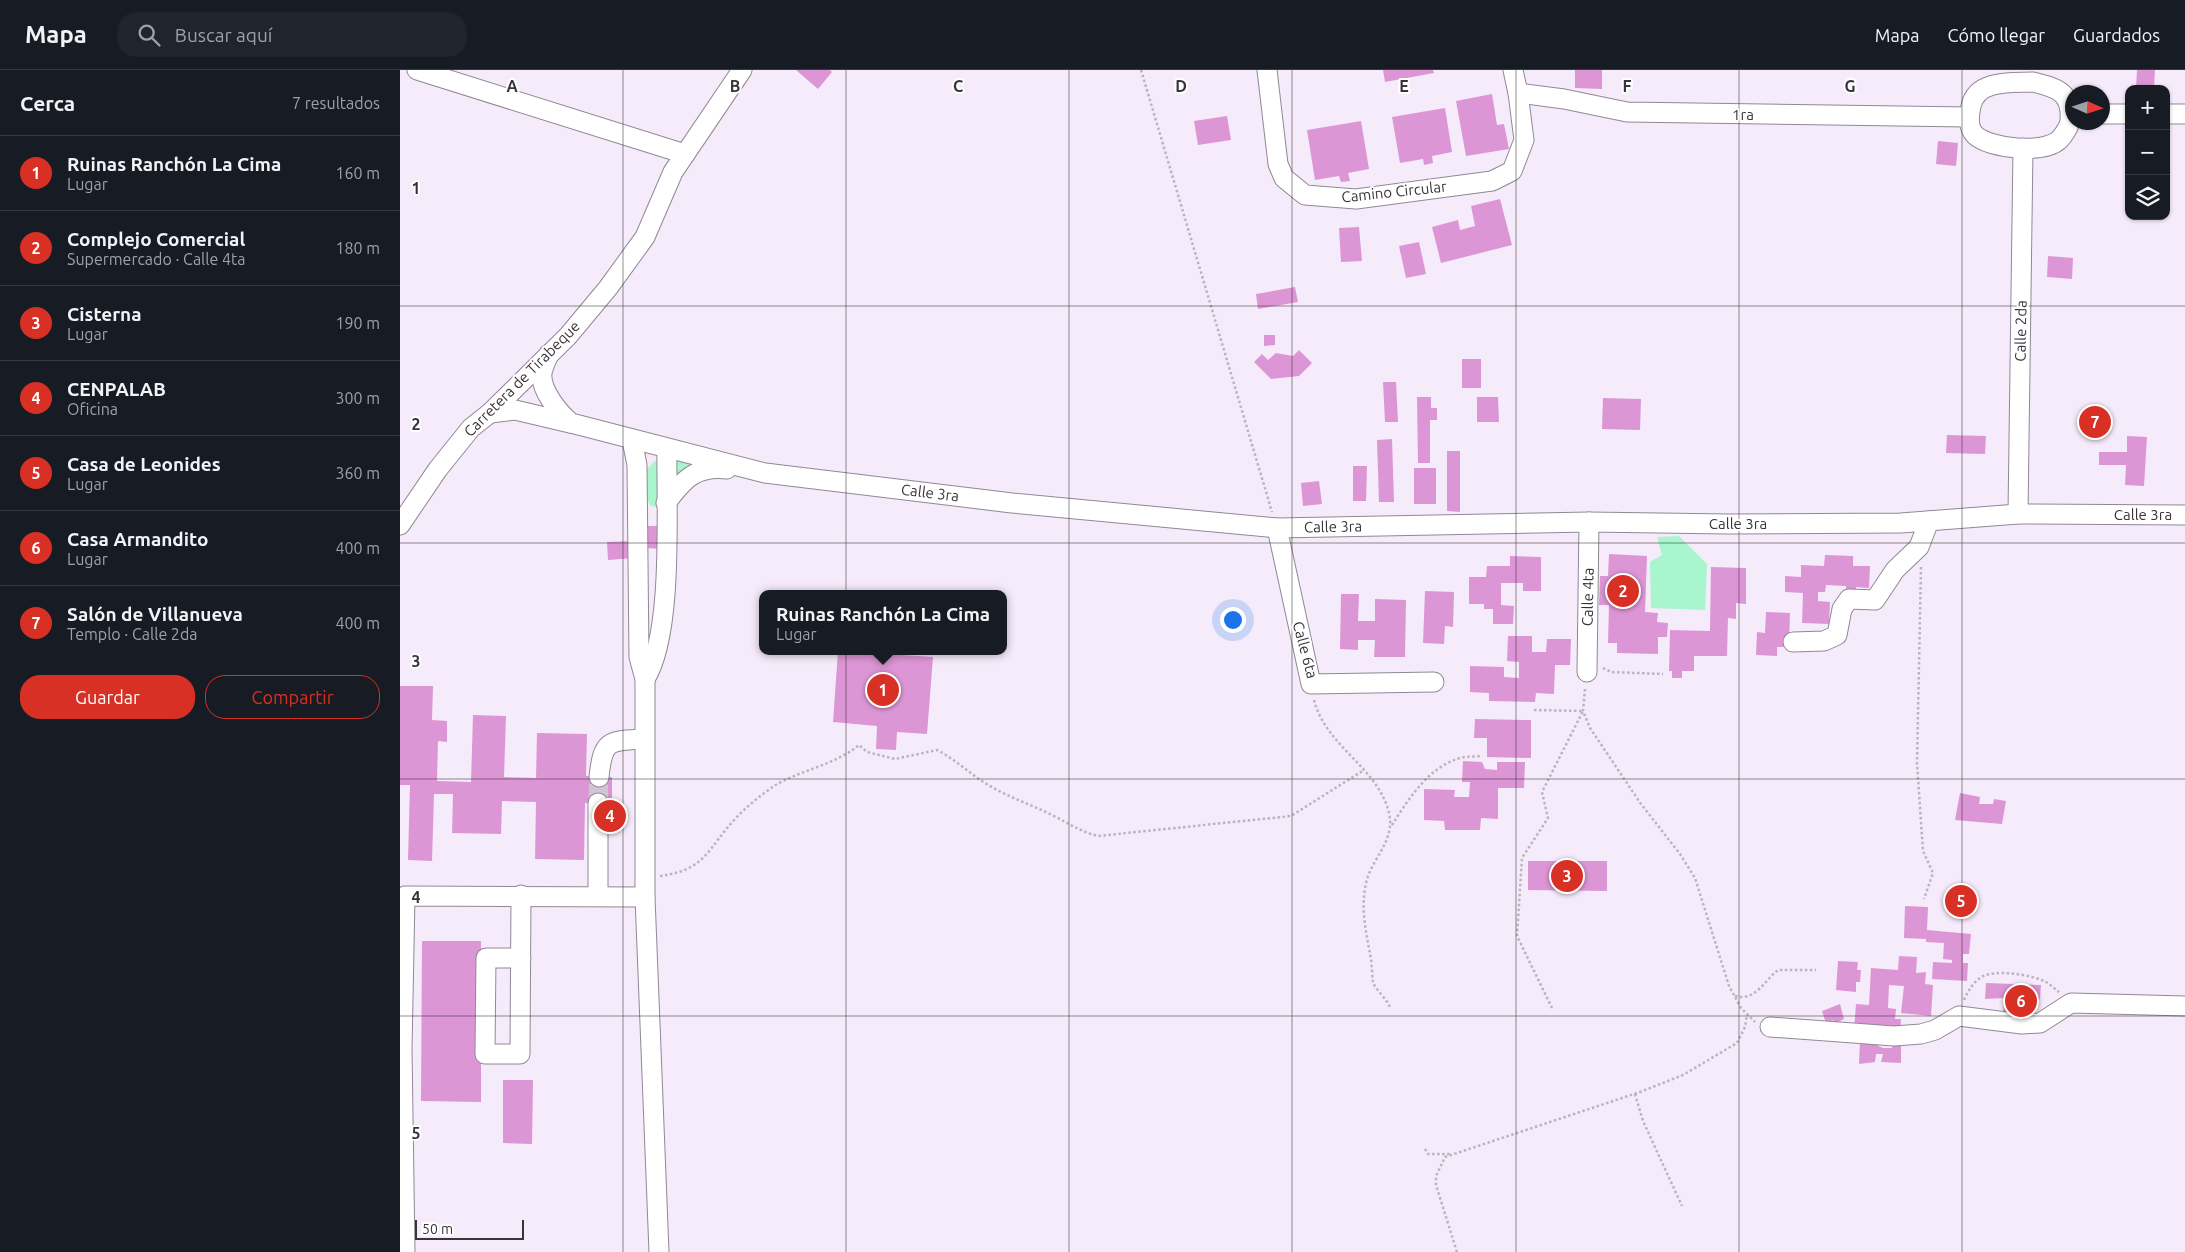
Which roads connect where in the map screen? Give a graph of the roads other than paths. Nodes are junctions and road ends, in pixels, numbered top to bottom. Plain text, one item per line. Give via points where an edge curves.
1 (418, 70) edge
2 (742, 70) edge
3 (1266, 70) edge
4 (1513, 70) edge
5 (1518, 93) junction
6 (2065, 95) edge
7 (2110, 114) edge
8 (2125, 114) edge
9 (2170, 114) edge
10 (2185, 114) edge
11 (1968, 117) junction
12 (2065, 130) edge
13 (2023, 148) junction
14 (685, 154) junction
15 (549, 354) junction
16 (490, 413) junction
17 (571, 423) junction
18 (632, 440) junction
19 (667, 448) junction
20 (766, 473) junction
21 (666, 503) junction
22 (2018, 514) junction
23 (2185, 515) edge
24 (1929, 521) junction
25 (1589, 522) junction
26 (400, 525) edge
27 (1277, 528) junction
28 (638, 585) junction
29 (665, 585) junction
30 (1793, 642) dead end
31 (1587, 665) road end
32 (645, 679) junction
33 (1434, 682) dead end
34 (644, 739) junction
35 (599, 776) tunnel mouth
36 (598, 803) tunnel mouth
37 (402, 892) edge
38 (521, 895) junction
39 (598, 895) junction
40 (645, 897) junction
41 (520, 958) junction
42 (2185, 1006) edge
43 (1770, 1027) road end
44 (401, 1049) edge
45 (402, 1205) edge
46 (405, 1252) edge
47 (659, 1252) edge

1 - 14 street
2 - 14 street, Carretera de Tirabeque
3 - 5 street, Camino Circular via 1278,164 1284,178 1305,195 1332,198 1356,199 1492,181 1512,171 1524,140
4 - 5 street, Camino Circular
5 - 11 street, 1ra via 1627,112
6 - 11 street via 2050,86 2033,82 1997,83 1982,89 1972,101
7 - 8 street
9 - 10 street
11 - 13 street via 1974,134 1986,143
12 - 13 street via 2059,140 2044,146
13 - 22 street, Calle 2da
14 - 15 street, Carretera de Tirabeque via 673,172 645,237 608,288
15 - 16 street, Carretera de Tirabeque
15 - 17 street via 542,373 544,383 558,412
16 - 17 street, Calle 3ra via 515,410
16 - 26 street, Carretera de Tirabeque via 471,428
17 - 18 street, Calle 3ra
18 - 19 street, Calle 3ra
18 - 28 street via 637,465
19 - 20 street, Calle 3ra
19 - 21 street
20 - 21 street via 702,470 685,480
20 - 27 street, Calle 3ra via 1012,503
21 - 29 street
22 - 23 street, Calle 3ra
22 - 24 street, Calle 3ra
24 - 25 street, Calle 3ra
24 - 30 street via 1919,547 1895,570 1875,600 1848,599 1842,609 1837,635 1824,641
25 - 27 street, Calle 3ra
25 - 31 street, Calle 4ta
27 - 33 street, Calle 6ta via 1311,684
28 - 29 street
28 - 32 street via 638,657
29 - 32 street via 655,657
32 - 34 street
34 - 35 street via 607,746 602,753
34 - 40 street
36 - 39 street
37 - 38 street
37 - 44 street
38 - 39 street
38 - 41 street
39 - 40 street
40 - 47 street
41 - 41 street via 520,1054 485,1054 486,958
42 - 43 street via 2071,1003 2040,1023 2022,1024 1960,1016 1935,1030 1894,1036
44 - 45 street
45 - 46 street

